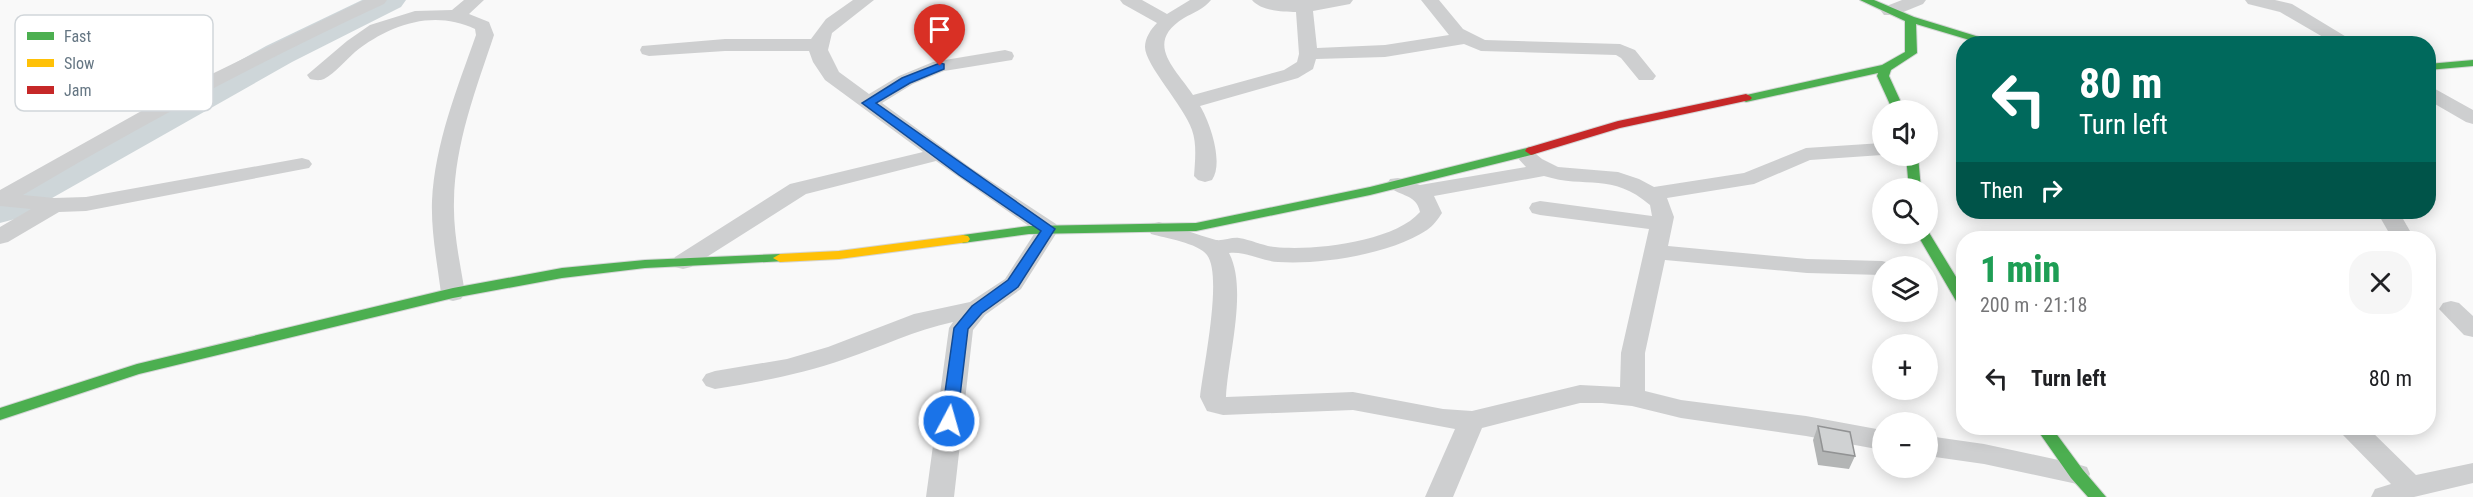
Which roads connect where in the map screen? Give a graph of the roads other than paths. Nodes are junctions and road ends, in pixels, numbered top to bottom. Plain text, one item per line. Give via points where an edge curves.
1 (378, 0) edge
2 (475, 0) edge
3 (865, 0) edge
4 (1129, 0) edge
5 (1202, 0) edge
6 (1261, 0) edge
7 (1344, 0) edge
8 (1430, 0) edge
9 (1865, 0) edge
10 (1917, 0) edge
11 (2254, 0) edge
12 (1304, 7) junction
13 (1890, 11) junction
14 (455, 17) junction
15 (1910, 19) junction
16 (1167, 21) junction
17 (1968, 36) edge
18 (2335, 36) edge
19 (1465, 38) junction
20 (819, 45) junction
21 (649, 50) dead end
22 (1308, 54) junction
23 (1005, 56) dead end
24 (2473, 63) edge
25 (2436, 66) edge
26 (1886, 68) junction
27 (317, 75) dead end
28 (1646, 76) dead end
29 (213, 80) edge
30 (2436, 96) edge
31 (1894, 100) edge
32 (868, 103) junction
33 (1188, 103) junction
34 (153, 111) edge
35 (2473, 118) edge
36 (1872, 150) edge
37 (939, 154) junction
38 (1524, 154) junction
39 (302, 164) dead end
40 (1543, 170) junction
41 (1205, 176) dead end
42 (1408, 188) junction
43 (1650, 194) junction
44 (8, 200) edge
45 (54, 205) junction
46 (1540, 208) dead end
47 (1662, 224) junction
48 (1048, 229) junction
49 (1159, 229) junction
50 (0, 237) edge
51 (1215, 248) junction
52 (1656, 252) junction
53 (683, 262) junction
54 (1872, 268) edge
55 (1938, 272) edge
56 (453, 293) junction
57 (1956, 293) edge
58 (977, 309) junction
59 (2451, 309) dead end
60 (2473, 329) edge
61 (715, 380) dead end
62 (1632, 396) junction
63 (0, 414) edge
64 (1472, 421) junction
65 (2049, 435) edge
66 (2359, 435) edge
67 (1872, 438) edge
68 (1938, 447) edge
69 (2473, 473) edge
70 (2077, 474) junction
71 (2411, 487) junction
72 (940, 497) edge
73 (1438, 497) edge
74 (2098, 497) edge
75 (2385, 497) edge

1 - 29 street
2 - 14 street
3 - 20 street via 825,28
4 - 16 street
5 - 16 street
6 - 12 street via 1277,6
7 - 12 street
8 - 19 street
9 - 13 street
10 - 13 street
11 - 18 street via 2286,8
12 - 22 street
13 - 15 street
14 - 27 street via 437,15 395,21 375,30
14 - 56 street via 483,26 485,35 462,104 445,178 442,203
15 - 17 street
15 - 26 street via 1911,53
16 - 33 street via 1158,30 1153,45 1156,57
19 - 22 street via 1385,51
19 - 28 street via 1492,46 1620,50
20 - 21 street
20 - 32 street via 822,64 832,76
22 - 33 street via 1306,65 1291,74
23 - 32 street via 940,66 906,80
24 - 25 street
26 - 31 street via 1883,76
26 - 38 street via 1622,122
30 - 35 street
32 - 37 street
33 - 41 street via 1202,129
34 - 44 street
36 - 43 street via 1806,154 1747,178
37 - 48 street
37 - 53 street via 798,189
38 - 40 street
38 - 42 street
39 - 45 street via 106,202
40 - 42 street
40 - 43 street via 1611,177 1632,182
42 - 49 street via 1225,222
42 - 51 street via 1430,207 1429,219 1400,235 1364,247 1281,255 1237,244
43 - 47 street via 1660,203
44 - 45 street
45 - 50 street
46 - 47 street
47 - 52 street
48 - 49 street
48 - 53 street via 839,255
48 - 58 street via 1013,284
49 - 51 street
51 - 64 street via 1225,270 1213,389 1216,404 1234,408 1353,401
52 - 54 street
52 - 62 street via 1633,353
53 - 56 street via 562,273
55 - 57 street
56 - 63 street via 137,369
58 - 61 street via 922,320 796,366
58 - 72 street via 961,328 958,339
59 - 60 street
62 - 64 street via 1580,394
62 - 67 street via 1681,409
64 - 73 street
65 - 70 street
66 - 71 street
68 - 70 street
69 - 71 street
70 - 74 street
71 - 75 street

